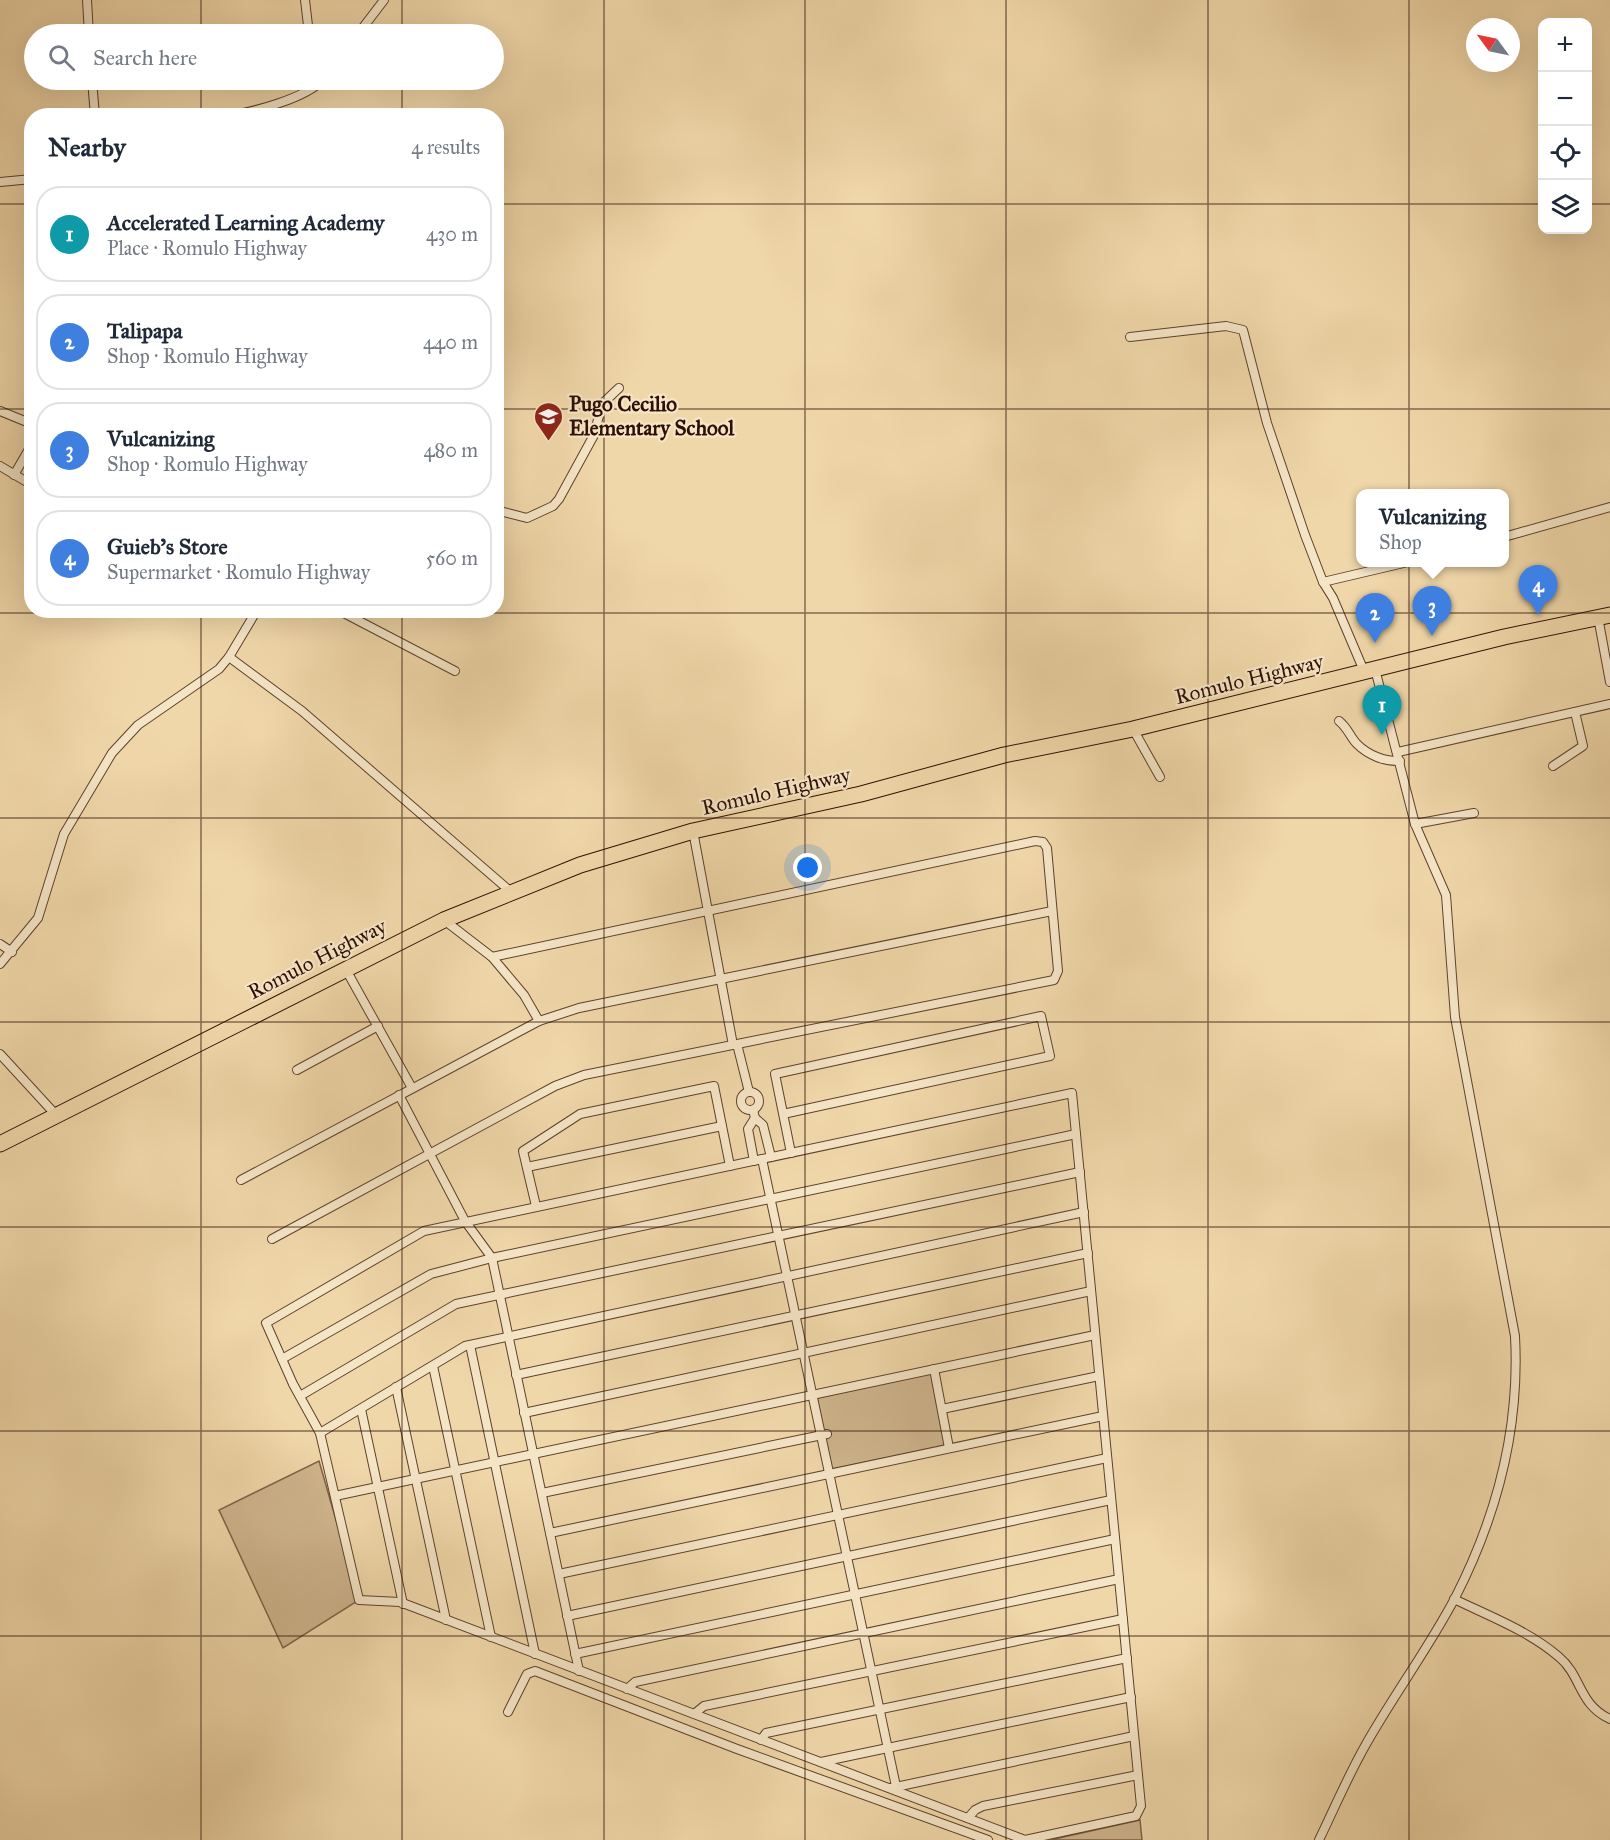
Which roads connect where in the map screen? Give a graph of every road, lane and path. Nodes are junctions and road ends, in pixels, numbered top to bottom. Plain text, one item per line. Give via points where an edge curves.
1 (87, 0) edge
2 (305, 0) edge
3 (384, 0) edge
4 (88, 24) edge
5 (308, 24) edge
6 (366, 24) edge
7 (93, 90) edge
8 (300, 90) edge
9 (94, 108) edge
10 (266, 108) edge
11 (24, 180) edge
12 (0, 182) edge
13 (1130, 337) dead end
14 (619, 388) dead end
15 (0, 411) edge
16 (24, 421) edge
17 (24, 458) edge
18 (0, 466) edge
19 (14, 475) junction
20 (24, 481) edge
21 (1610, 507) edge
22 (504, 512) edge
23 (1509, 536) edge
24 (1387, 567) edge
25 (1323, 582) junction
26 (1604, 616) edge
27 (252, 618) edge
28 (355, 618) edge
29 (230, 657) junction
30 (1370, 670) junction
31 (455, 671) dead end
32 (1610, 682) edge
33 (1610, 704) edge
34 (1575, 712) junction
35 (1340, 722) dead end
36 (1132, 729) junction
37 (1399, 757) junction
38 (1553, 766) dead end
39 (1160, 777) dead end
40 (1474, 813) dead end
41 (1415, 824) junction
42 (693, 831) junction
43 (510, 891) junction
44 (707, 909) junction
45 (1052, 910) junction
46 (444, 920) junction
47 (0, 944) edge
48 (12, 952) junction
49 (492, 957) junction
50 (0, 964) edge
51 (345, 968) junction
52 (720, 978) junction
53 (539, 1021) junction
54 (378, 1026) junction
55 (735, 1044) junction
56 (0, 1054) edge
57 (297, 1070) dead end
58 (412, 1088) junction
59 (749, 1092) junction
60 (399, 1095) junction
61 (754, 1114) junction
62 (783, 1114) junction
63 (56, 1115) junction
64 (722, 1126) junction
65 (1076, 1134) junction
66 (0, 1144) edge
67 (791, 1153) junction
68 (432, 1154) junction
69 (762, 1159) junction
70 (730, 1166) junction
71 (527, 1167) junction
72 (1080, 1172) junction
73 (242, 1180) dead end
74 (771, 1199) junction
75 (536, 1206) junction
76 (1084, 1212) junction
77 (465, 1221) junction
78 (779, 1236) junction
79 (272, 1239) dead end
80 (1088, 1253) junction
81 (492, 1258) junction
82 (787, 1276) junction
83 (1091, 1291) junction
84 (500, 1295) junction
85 (795, 1315) junction
86 (508, 1335) junction
87 (1095, 1335) junction
88 (470, 1345) junction
89 (803, 1353) junction
90 (282, 1359) junction
91 (433, 1365) junction
92 (934, 1369) junction
93 (516, 1375) junction
94 (1099, 1376) junction
95 (396, 1387) junction
96 (812, 1394) junction
97 (300, 1396) junction
98 (361, 1409) junction
99 (942, 1409) junction
100 (524, 1413) junction
101 (1103, 1416) junction
102 (320, 1433) junction
103 (824, 1434) junction
104 (949, 1448) junction
105 (533, 1454) junction
106 (1107, 1458) junction
107 (494, 1462) junction
108 (455, 1470) junction
109 (829, 1474) junction
110 (416, 1479) junction
111 (378, 1487) junction
112 (542, 1493) junction
113 (335, 1496) junction
114 (1111, 1500) junction
115 (838, 1515) junction
116 (550, 1533) junction
117 (1115, 1539) junction
118 (847, 1556) junction
119 (559, 1574) junction
120 (1119, 1579) junction
121 (855, 1594) junction
122 (1454, 1599) junction
123 (403, 1604) junction
124 (567, 1616) junction
125 (1123, 1619) junction
126 (446, 1620) junction
127 (863, 1634) junction
128 (491, 1637) junction
129 (535, 1654) junction
130 (575, 1654) junction
131 (1127, 1658) junction
132 (579, 1671) junction
133 (871, 1672) junction
134 (627, 1689) junction
135 (1131, 1697) junction
136 (879, 1709) junction
137 (508, 1712) dead end
138 (694, 1714) junction
139 (1610, 1719) edge
140 (1134, 1736) junction
141 (761, 1740) junction
142 (888, 1748) junction
143 (821, 1762) junction
144 (1138, 1775) junction
145 (894, 1789) junction
146 (968, 1818) junction
147 (988, 1840) edge
148 (1319, 1840) edge

1 - 4 street
2 - 5 street
3 - 6 street
7 - 9 street
8 - 10 street
11 - 12 street
13 - 25 street via 1226,326 1243,330 1267,423
14 - 22 street via 603,404 594,435 556,503 527,518
15 - 16 street
17 - 19 street
18 - 19 street
19 - 20 street
21 - 23 street
24 - 25 street
25 - 30 street
26 - 30 highway, Romulo Highway
26 - 32 street
27 - 29 street
28 - 31 street
29 - 43 street via 302,711
29 - 48 street via 208,678 138,725 112,753 64,834 38,918
30 - 36 highway, Romulo Highway
30 - 37 street
33 - 34 street
34 - 37 street
34 - 38 street via 1583,746
35 - 37 street via 1358,745 1380,759
36 - 39 street
36 - 42 highway, Romulo Highway via 1004,754 861,794
37 - 41 street
40 - 41 street
41 - 122 street via 1446,895 1455,1017 1515,1336 1514,1416 1502,1480
42 - 43 highway, Romulo Highway
42 - 44 street
43 - 46 highway, Romulo Highway
44 - 45 street via 1040,840 1047,848
44 - 49 street
44 - 52 street
45 - 52 street
45 - 55 street via 1058,971 1054,980
46 - 49 street
46 - 51 highway, Romulo Highway
47 - 48 street
48 - 50 street
49 - 53 street via 524,995
51 - 54 street
51 - 63 highway, Romulo Highway
52 - 53 street via 579,1008
52 - 55 street
53 - 58 street
54 - 57 street
54 - 58 street
55 - 59 street
55 - 68 street via 567,1080
56 - 63 street
58 - 60 street
59 - 61 street via 755,1093 760,1101
59 - 61 street via 741,1103
60 - 68 street
60 - 73 street
61 - 69 street via 763,1125
61 - 69 street via 748,1129
62 - 62 street via 775,1074 1041,1016 1050,1056
62 - 67 street
63 - 66 highway, Romulo Highway
64 - 70 street
64 - 71 street
64 - 71 street via 714,1086 580,1114 523,1151
65 - 67 street via 1072,1093
65 - 72 street
65 - 74 street
67 - 69 street
68 - 77 street
68 - 79 street
69 - 70 street
69 - 74 street
70 - 75 street
71 - 75 street
72 - 76 street
72 - 78 street
74 - 78 street
74 - 81 street
75 - 77 street
76 - 80 street
76 - 82 street
77 - 81 street
77 - 90 street via 417,1234 266,1323
78 - 82 street
78 - 84 street
80 - 83 street
80 - 85 street
81 - 84 street
81 - 90 street via 431,1274
82 - 85 street
82 - 86 street
83 - 87 street
83 - 89 street
84 - 86 street
84 - 97 street via 456,1304
85 - 89 street
85 - 93 street
86 - 88 street
86 - 93 street
87 - 92 street
87 - 94 street
88 - 91 street
88 - 107 street
89 - 96 street
89 - 100 street
90 - 97 street
91 - 95 street
91 - 108 street
92 - 96 street
92 - 99 street
93 - 100 street
94 - 99 street
94 - 101 street
95 - 98 street
95 - 110 street
96 - 103 street
96 - 105 street
97 - 102 street
98 - 102 street
98 - 111 street
99 - 104 street
100 - 105 street
101 - 104 street
101 - 106 street
102 - 113 street
103 - 109 street
103 - 112 street
104 - 109 street
105 - 107 street
105 - 112 street
106 - 114 street
106 - 115 street
107 - 108 street
107 - 129 street
108 - 110 street
108 - 128 street
109 - 115 street
109 - 116 street
110 - 111 street
110 - 126 street
111 - 113 street
111 - 123 street
112 - 116 street
113 - 123 street via 360,1600
114 - 117 street
114 - 118 street
115 - 118 street
115 - 119 street
116 - 119 street
117 - 120 street
117 - 121 street
118 - 121 street
118 - 124 street
119 - 124 street
120 - 125 street
120 - 127 street
121 - 127 street
121 - 130 street
122 - 139 street via 1513,1628 1559,1657 1593,1709
122 - 148 street via 1364,1748
123 - 126 street
124 - 130 street
125 - 131 street
125 - 133 street
126 - 128 street
127 - 133 street
127 - 134 street via 635,1682
128 - 129 street
129 - 132 street
130 - 132 street
131 - 135 street
131 - 136 street
132 - 134 street
133 - 136 street
133 - 138 street via 704,1706
134 - 138 street
135 - 140 street
135 - 142 street
136 - 141 street via 766,1733
136 - 142 street
137 - 147 street via 527,1674 535,1671
138 - 141 street
140 - 144 street
140 - 145 street
141 - 143 street
142 - 143 street
142 - 145 street
143 - 145 street
144 - 146 street via 983,1806
144 - 146 street via 1141,1806 1136,1816 1025,1840
145 - 146 street

